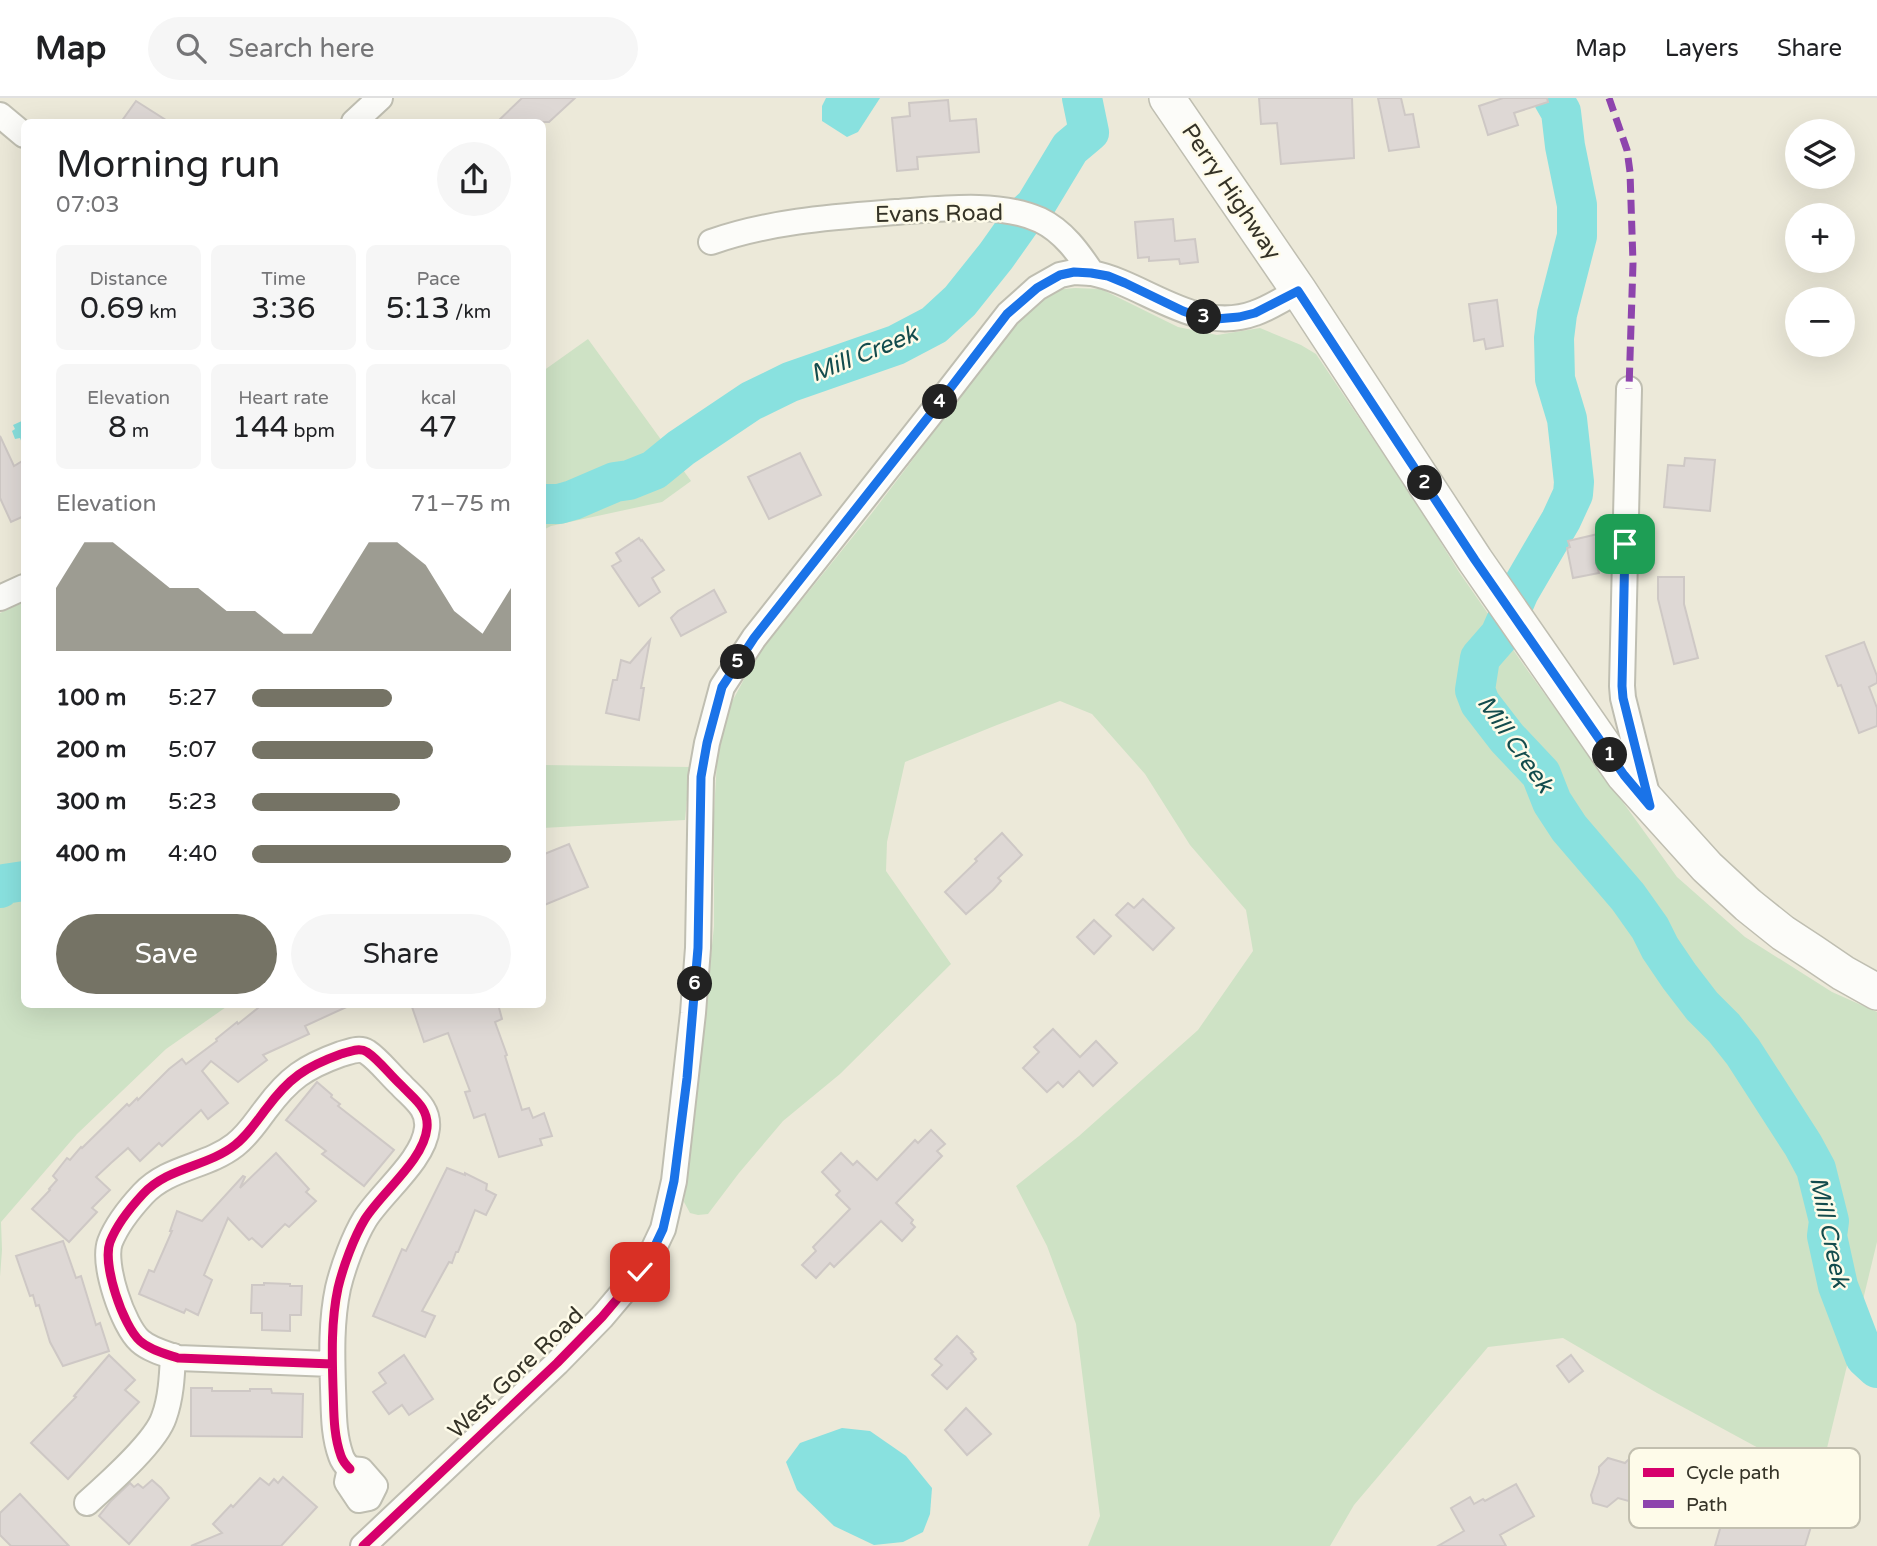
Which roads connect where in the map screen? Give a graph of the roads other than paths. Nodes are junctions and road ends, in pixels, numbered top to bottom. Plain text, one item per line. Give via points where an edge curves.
1 (380, 98) edge
2 (1167, 98) edge
3 (0, 115) edge
4 (357, 119) edge
5 (21, 132) edge
6 (711, 242) dead end
7 (1091, 273) junction
8 (1298, 291) junction
9 (1629, 389) dead end
10 (21, 588) edge
11 (0, 598) edge
12 (1650, 806) junction
13 (1877, 992) edge
14 (173, 1356) junction
15 (332, 1364) junction
16 (87, 1503) dead end
17 (392, 1518) junction
18 (363, 1546) edge

1 - 4 street
2 - 8 main road, Perry Highway
3 - 5 street
6 - 7 street, Evans Road via 796,221 992,209 1039,220 1069,242
7 - 8 street via 1125,283 1183,311 1216,319 1255,313
7 - 17 street, West Gore Road via 1060,275 1007,314 754,638 722,687 701,777 693,1013 674,1181 663,1229 640,1272 602,1317
8 - 12 main road, Perry Highway via 1475,560
9 - 12 street via 1622,686
10 - 11 street
12 - 13 main road, Perry Highway via 1748,905 1802,946
14 - 15 street
14 - 15 street via 139,1340 119,1306 108,1261 109,1244 125,1216 153,1184 235,1146 299,1073 358,1050 365,1051 425,1109 427,1131 408,1167 365,1219 350,1254 338,1286
14 - 16 street via 168,1404 158,1430
15 - 17 street via 335,1432 343,1461 349,1469 361,1470 375,1486 369,1498
17 - 18 street, West Gore Road

